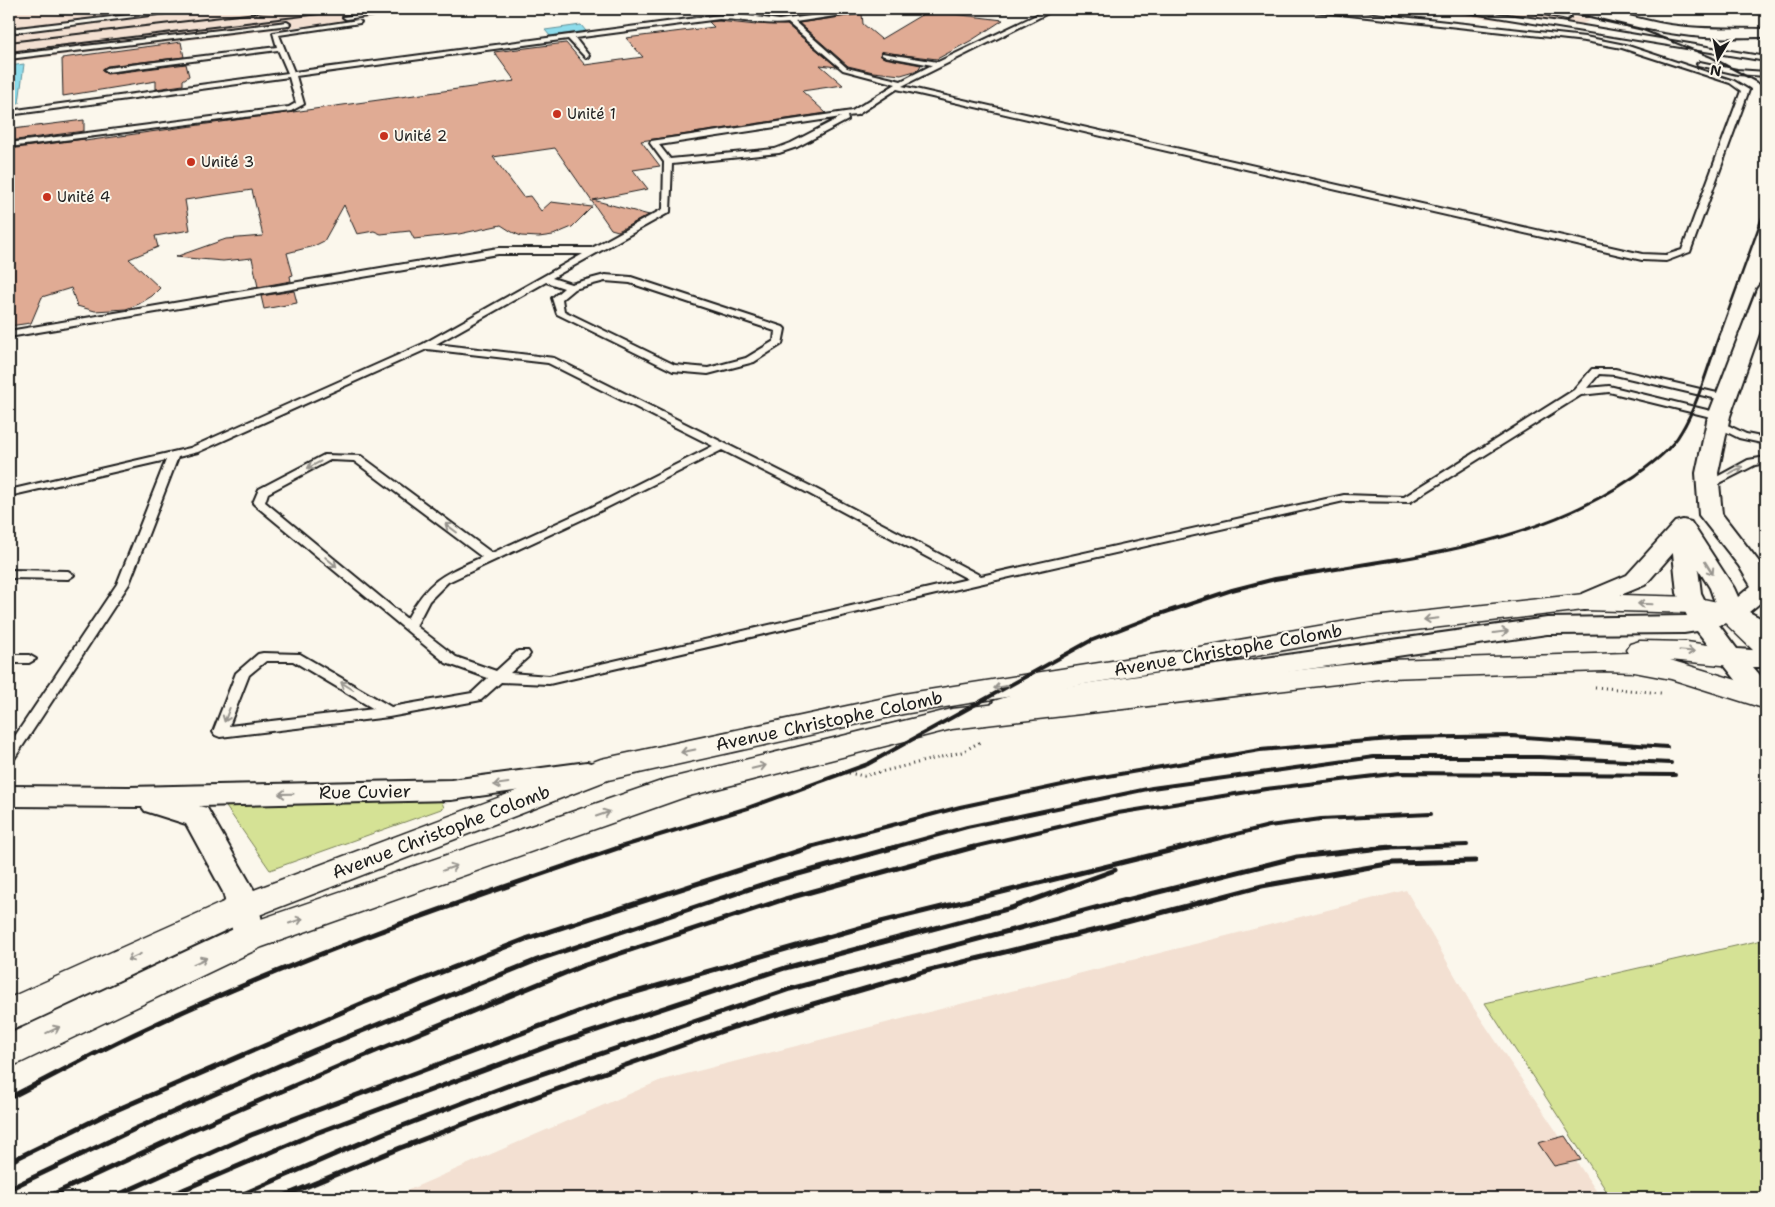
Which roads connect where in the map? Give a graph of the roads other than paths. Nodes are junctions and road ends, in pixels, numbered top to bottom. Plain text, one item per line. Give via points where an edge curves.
1 (194, 9) edge
2 (413, 9) edge
3 (725, 9) edge
4 (800, 9) edge
5 (838, 9) edge
6 (878, 9) edge
7 (1053, 9) edge
8 (1314, 9) edge
9 (1380, 9) edge
10 (1451, 9) edge
11 (1524, 9) edge
12 (1579, 9) edge
13 (844, 13) junction
14 (738, 17) junction
15 (790, 21) junction
16 (304, 22) dead end
17 (358, 22) dead end
18 (294, 23) dead end
19 (9, 31) edge
20 (1766, 33) edge
21 (570, 37) junction
22 (281, 48) junction
23 (1757, 49) dead end
24 (884, 54) dead end
25 (586, 56) dead end
26 (9, 57) edge
27 (1766, 59) edge
28 (939, 64) junction
29 (107, 70) dead end
30 (1766, 74) edge
31 (292, 75) junction
32 (899, 85) junction
33 (9, 113) edge
34 (854, 113) junction
35 (9, 145) edge
36 (668, 162) junction
37 (595, 251) junction
38 (546, 279) junction
39 (571, 287) junction
40 (1766, 289) edge
41 (9, 334) edge
42 (426, 346) junction
43 (1578, 392) junction
44 (1720, 412) junction
45 (1766, 440) edge
46 (721, 446) junction
47 (173, 455) junction
48 (1766, 460) edge
49 (1708, 485) junction
50 (9, 493) edge
51 (1711, 515) junction
52 (1683, 527) junction
53 (490, 558) junction
54 (9, 574) edge
55 (68, 575) dead end
56 (979, 580) junction
57 (1765, 589) edge
58 (1584, 602) junction
59 (1732, 613) junction
60 (1699, 614) junction
61 (1766, 617) edge
62 (409, 628) junction
63 (1766, 631) edge
64 (1766, 647) edge
65 (523, 654) dead end
66 (1732, 657) junction
67 (9, 659) edge
68 (29, 659) dead end
69 (1766, 659) edge
70 (498, 677) junction
71 (1766, 699) edge
72 (1065, 706) junction
73 (388, 712) junction
74 (978, 728) junction
75 (9, 756) edge
76 (601, 770) junction
77 (9, 796) edge
78 (129, 797) junction
79 (246, 922) junction
80 (9, 1015) edge
81 (9, 1051) edge

1 - 19 lane
2 - 16 lane
3 - 14 lane
4 - 14 lane
5 - 13 lane
6 - 13 lane
7 - 28 lane
8 - 32 lane via 1586,39 1622,46 1732,82 1745,90 1686,252 1666,258 1642,257
9 - 30 lane via 1602,36 1646,46 1692,62 1737,72
10 - 27 lane
11 - 23 lane via 1666,38
12 - 20 street via 1672,30
13 - 15 lane
14 - 15 lane
14 - 21 lane
15 - 32 lane via 845,69
17 - 22 lane via 271,34
18 - 26 lane
21 - 25 lane
21 - 31 lane
22 - 29 lane
22 - 31 lane
24 - 28 lane
28 - 32 lane
31 - 33 lane
31 - 35 lane via 300,104 291,109
32 - 34 lane
34 - 36 lane via 776,151
34 - 36 lane via 654,143
36 - 37 lane via 667,210
37 - 38 lane
37 - 41 lane via 498,251
38 - 39 lane
38 - 42 lane
39 - 39 lane via 557,298 560,312 673,368 708,371 750,360 778,342 780,329 631,280 605,278
40 - 44 street
42 - 46 lane via 550,360
42 - 47 lane via 194,450
43 - 44 lane via 1609,389
43 - 44 lane via 1596,371 1615,372
43 - 56 lane via 1406,500 1344,498
44 - 45 lane via 1743,436
44 - 49 street via 1707,473
46 - 53 lane
46 - 56 lane
47 - 50 lane
47 - 75 lane via 123,584
49 -> 48 lane via 1752,462
49 - 51 street
51 - 52 street
51 - 57 street
52 - 58 street via 1636,580
52 -> 59 street via 1722,588
52 - 60 street via 1689,592
53 - 62 lane via 444,579 424,599
53 -> 62 lane via 357,458 328,457 263,491 259,503
54 - 55 lane
56 - 70 lane via 548,680
57 - 59 street
60 -> 58 main road, Avenue Christophe Colomb
58 -> 76 main road, Avenue Christophe Colomb via 1364,627 1000,687 902,704
59 - 60 main road, Avenue Christophe Colomb
59 - 61 street
59 - 63 street
59 - 64 main road
60 - 66 street
74 -> 60 street via 1019,702 1547,626 1684,625
62 - 70 lane via 451,660
65 - 70 lane
66 - 69 street
66 - 71 street
72 -> 66 main road via 1133,692 1352,663 1465,652 1633,650 1686,651
67 - 68 lane
70 - 73 lane via 476,697
71 - 72 main road via 1674,670 1603,662 1388,669
72 - 74 main road
73 -> 73 lane via 295,657 263,657 243,673 220,732
79 -> 74 main road via 678,787 952,719
76 -> 78 street, Rue Cuvier via 451,790
76 - 79 main road, Avenue Christophe Colomb
77 - 78 street, Rue Cuvier
78 - 79 street, Rue Cuvier via 197,816 239,892
79 -> 80 main road, Avenue Christophe Colomb
81 -> 79 main road

